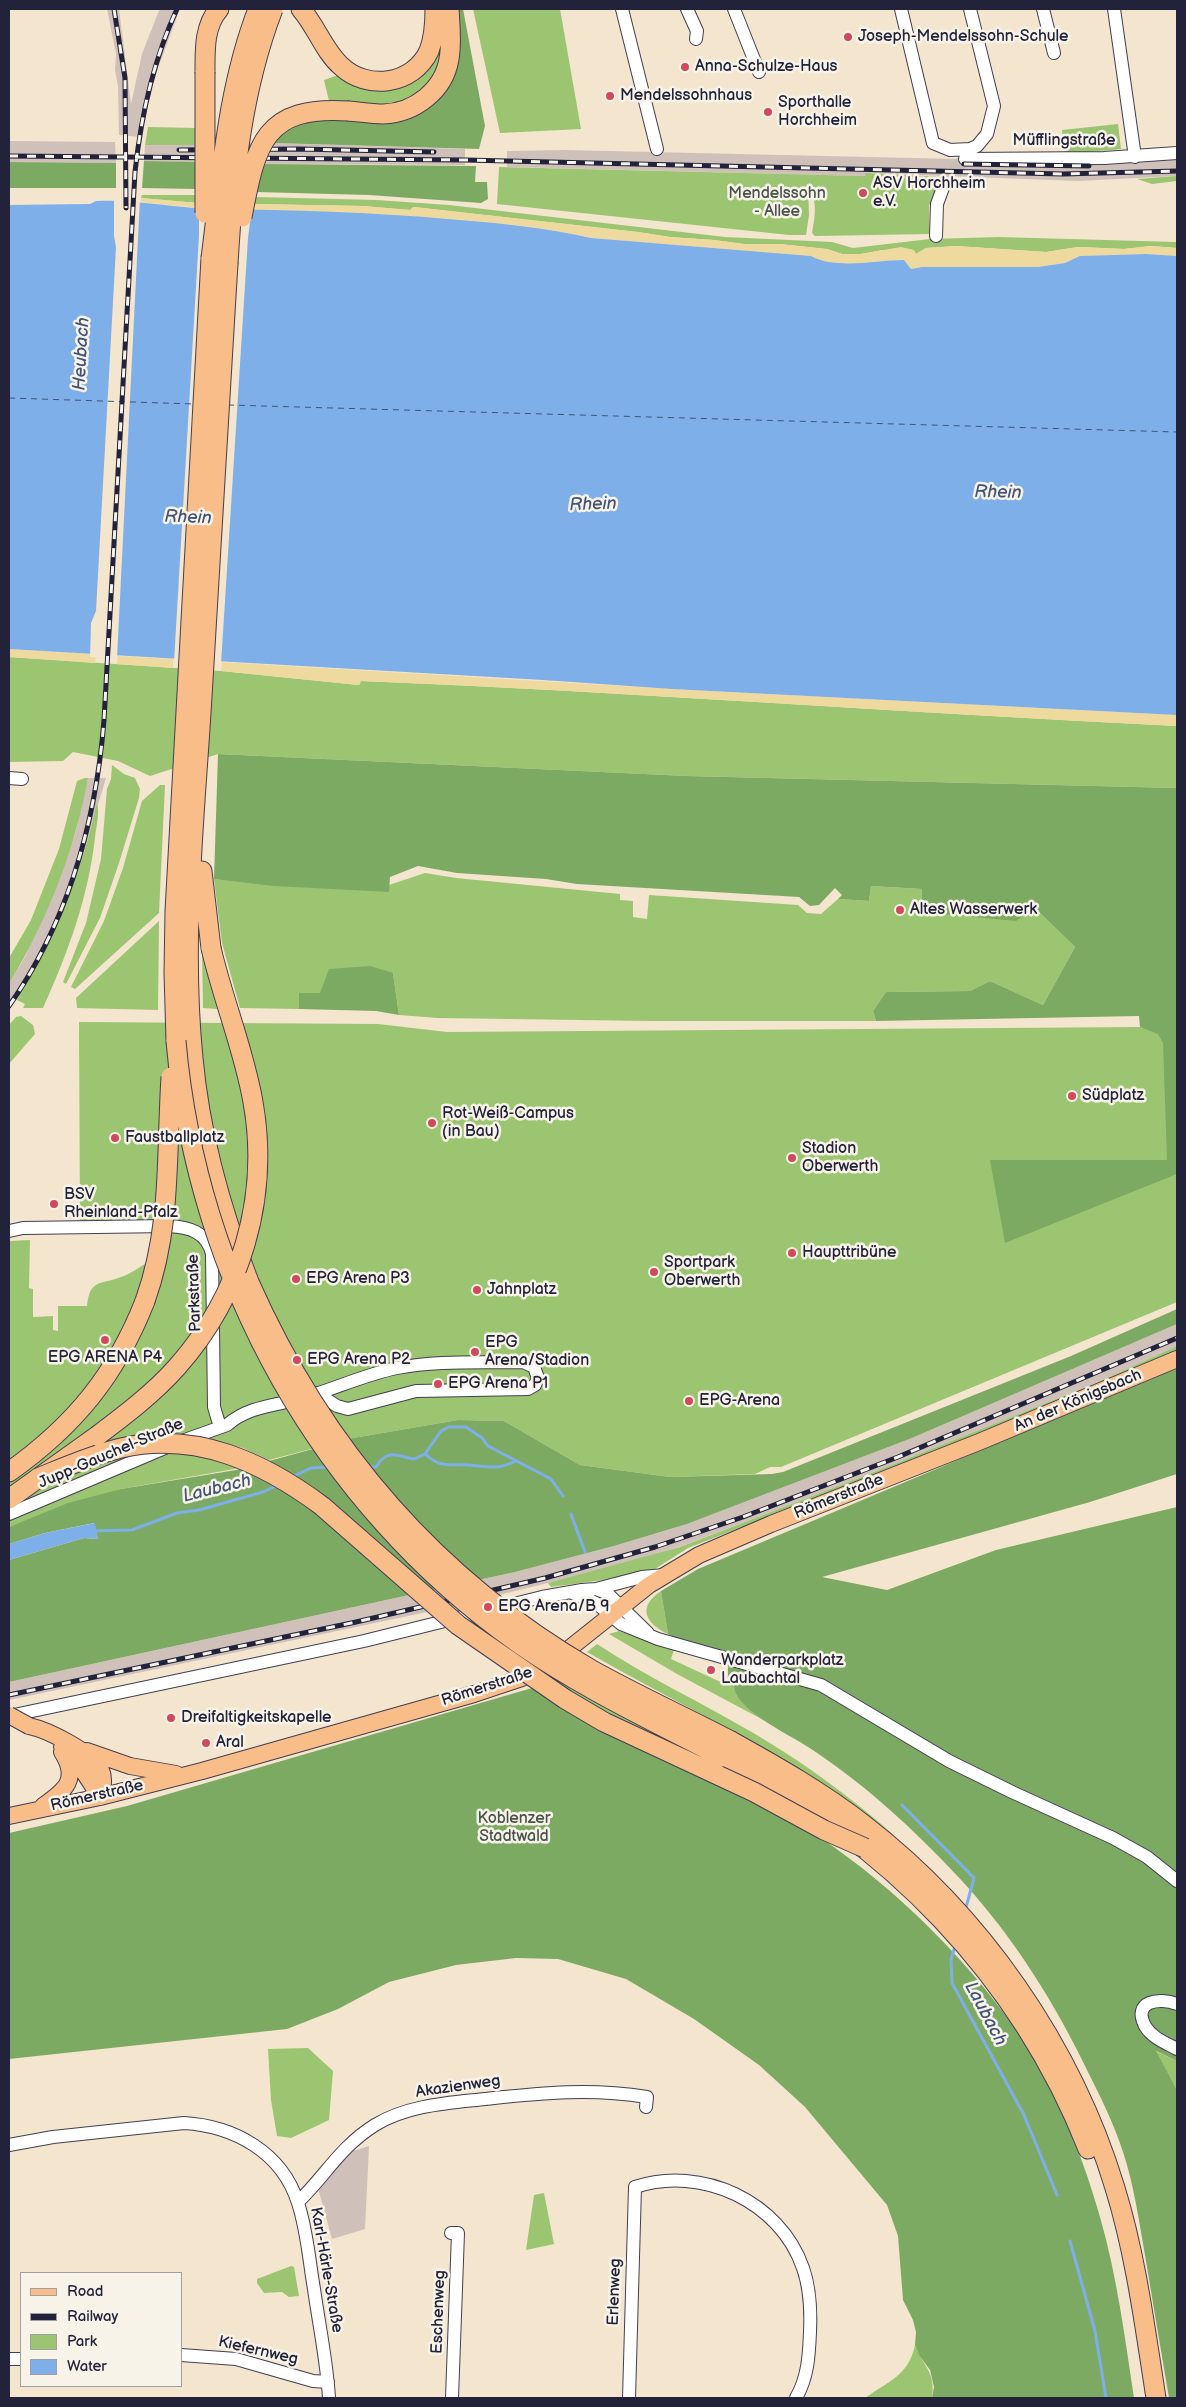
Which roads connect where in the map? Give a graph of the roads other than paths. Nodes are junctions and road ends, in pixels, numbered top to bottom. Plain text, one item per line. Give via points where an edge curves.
1 (219, 9) edge
2 (258, 9) edge
3 (273, 9) edge
4 (302, 9) edge
5 (435, 9) edge
6 (449, 9) edge
7 (622, 9) edge
8 (687, 9) edge
9 (734, 9) edge
10 (901, 9) edge
11 (970, 9) edge
12 (1043, 9) edge
13 (1114, 9) edge
14 (696, 39) dead end
15 (1054, 54) dead end
16 (759, 72) dead end
17 (657, 149) dead end
18 (1177, 154) edge
19 (1135, 157) junction
20 (965, 159) dead end
21 (944, 185) tunnel mouth
22 (936, 236) dead end
23 (220, 261) junction
24 (201, 721) junction
25 (9, 778) edge
26 (22, 779) dead end
27 (176, 1041) junction
28 (9, 1231) edge
29 (1177, 1359) edge
30 (317, 1393) junction
31 (223, 1426) junction
32 (979, 1442) joint
33 (9, 1472) edge
34 (38, 1478) junction
35 (9, 1499) edge
36 (9, 1514) edge
37 (664, 1574) junction
38 (596, 1589) junction
39 (570, 1592) junction
40 (616, 1611) junction
41 (9, 1716) edge
42 (29, 1726) junction
43 (57, 1744) junction
44 (79, 1750) junction
45 (183, 1776) junction
46 (100, 1797) junction
47 (38, 1810) junction
48 (9, 1816) edge
49 (865, 1848) junction
50 (1177, 1881) edge
51 (1177, 2004) edge
52 (1177, 2049) edge
53 (646, 2107) dead end
54 (9, 2145) edge
55 (298, 2202) junction
56 (451, 2233) dead end
57 (182, 2355) edge
58 (328, 2382) junction
59 (329, 2398) edge
60 (452, 2398) edge
61 (628, 2398) edge
62 (796, 2398) edge
63 (1144, 2398) edge
64 (1156, 2398) edge

1 - 23 highway, bridge via 207,34 205,218
2 - 23 highway, bridge via 232,98 218,187
3 - 23 highway, bridge via 256,61 241,132
4 - 5 highway via 341,66 356,77 381,83 402,77 422,62 432,39
6 - 23 highway, bridge via 449,60 444,74 426,99 399,112 383,114 317,110 298,114 281,122 267,137 253,163 241,222
7 - 17 street
8 - 14 street via 697,32
9 - 16 street
10 - 11 street via 933,143 950,150 970,149 983,140 994,106
12 - 15 street
13 - 19 street, Müfflingstraße
18 - 19 street
19 - 20 street, Müfflingstraße
21 - 22 street via 937,204
23 - 24 highway
23 - 27 highway via 175,911
24 - 34 highway, bridge via 206,754 202,867 208,929 256,1122 258,1165 251,1227 222,1302 190,1352 143,1400
24 - 64 highway, bridge via 189,952 195,1079 209,1154 230,1232 263,1313 290,1366 340,1444 383,1498 429,1547 488,1599 592,1669 739,1745 837,1805 910,1864 978,1937 1043,2026 1094,2127 1116,2189 1130,2244
25 - 26 street
27 - 33 highway, bridge via 170,1086 169,1169 164,1222 158,1260 145,1301 121,1354 92,1397 59,1432
27 - 49 highway, bridge via 193,1154 214,1231 234,1286 267,1355 296,1405 339,1469 373,1511 442,1582 518,1642 617,1703 779,1788
28 - 31 street, Parkstraße via 24,1228 169,1226 192,1229 205,1238 212,1254 214,1407
29 - 32 main road, An der Königsbach
30 - 30 street, Jupp-Gauchel-Straße via 337,1406 354,1408 416,1391 528,1389 536,1385 538,1378 534,1366 523,1362 411,1366 384,1371
30 - 31 street, Jupp-Gauchel-Straße via 252,1411
31 - 36 street, Jupp-Gauchel-Straße
32 - 37 main road, Römerstraße via 771,1524
34 - 35 highway
34 - 49 highway, bridge via 104,1453 157,1443 213,1449 262,1467 322,1506 458,1625 565,1699 604,1722
37 - 38 street
37 - 40 main road, Römerstraße
38 - 39 street
38 - 40 street via 607,1593
39 - 40 street
39 - 41 street via 364,1642
40 - 45 main road, Römerstraße via 550,1664 522,1678
40 - 50 street via 621,1624 650,1635 821,1685 962,1768 1113,1838
41 - 42 main road, bridge
42 - 43 main road
42 - 44 main road
43 - 46 main road via 76,1760
43 - 47 main road via 69,1764 69,1780 61,1792
44 - 45 main road via 130,1766
44 - 46 main road via 101,1771 104,1781
45 - 46 main road, Römerstraße
46 - 47 main road, Römerstraße
47 - 48 main road, Römerstraße
49 - 63 highway via 909,1885 984,1968 1029,2032 1063,2092 1092,2158 1114,2229
51 - 52 street via 1152,2001 1142,2016 1151,2034
53 - 55 street, Akazienweg via 648,2097 584,2091 413,2109 388,2118 351,2142
54 - 55 street, Karl-Härle-Straße via 34,2139 148,2126 203,2124 234,2134 269,2156 289,2182
55 - 58 street, Karl-Härle-Straße
56 - 60 street, Eschenweg via 458,2233
57 - 58 street, Kiefernweg via 236,2359 313,2381
58 - 59 street, Karl-Härle-Straße
61 - 62 street, Erlenweg via 635,2187 653,2181 677,2180 706,2183 747,2200 786,2235 803,2268 809,2290 811,2320 808,2369

